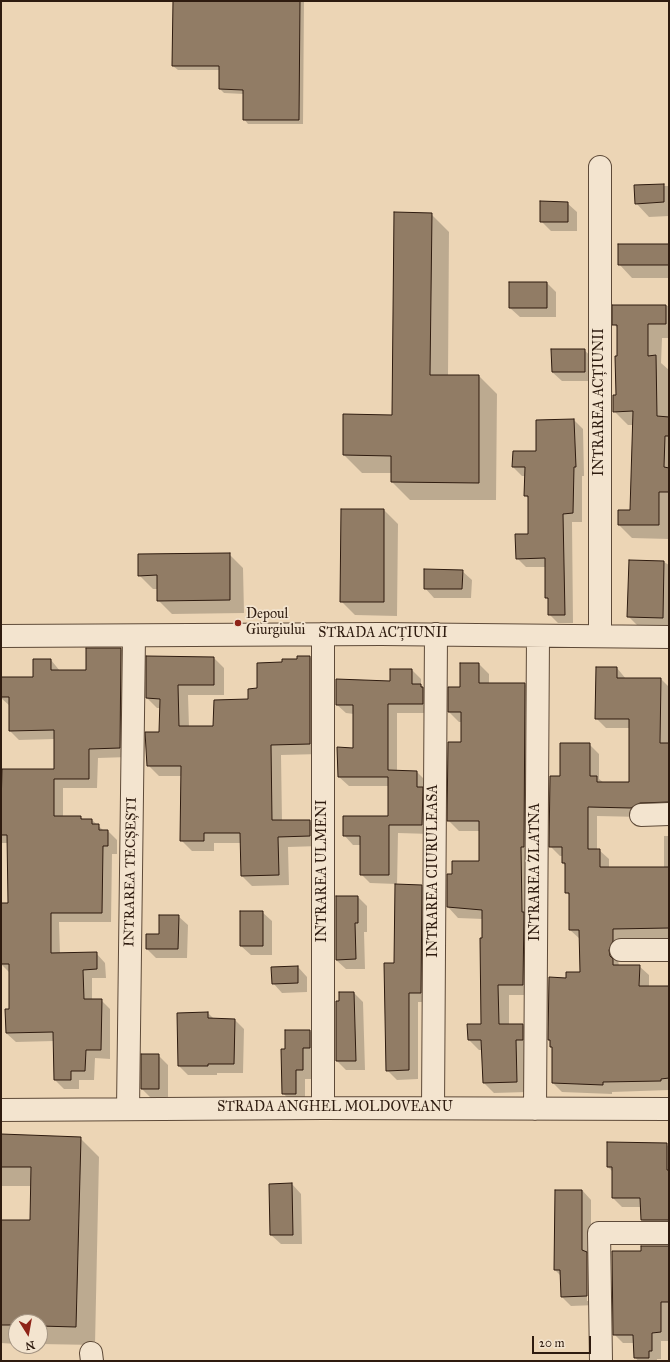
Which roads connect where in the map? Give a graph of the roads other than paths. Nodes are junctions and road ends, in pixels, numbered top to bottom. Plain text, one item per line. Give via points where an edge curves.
1 (600, 167) dead end
2 (323, 634) junction
3 (436, 634) junction
4 (1, 636) edge
5 (134, 636) junction
6 (538, 636) junction
7 (600, 636) junction
8 (669, 637) edge
9 (669, 814) edge
10 (641, 815) dead end
11 (620, 950) dead end
12 (669, 950) edge
13 (323, 1108) junction
14 (433, 1108) junction
15 (128, 1109) junction
16 (535, 1109) junction
17 (669, 1109) edge
18 (1, 1110) edge
19 (669, 1233) edge
20 (601, 1361) edge

1 - 7 street, INTRAREA ACȚIUNII
2 - 3 street, STRADA ACȚIUNII
2 - 5 street, STRADA ACȚIUNII
2 - 13 street, INTRAREA ULMENI
3 - 6 street, STRADA ACȚIUNII
3 - 14 street, INTRAREA CIURULEASA
4 - 5 street, STRADA ACȚIUNII
5 - 15 street, INTRAREA TECȘEȘTI
6 - 7 street, STRADA ACȚIUNII
6 - 16 street, INTRAREA ZLATNA
7 - 8 street, STRADA ACȚIUNII
9 - 10 street
11 - 12 street
13 - 14 street, STRADA ANGHEL MOLDOVEANU
13 - 15 street, STRADA ANGHEL MOLDOVEANU
14 - 16 street, STRADA ANGHEL MOLDOVEANU
15 - 18 street, STRADA ANGHEL MOLDOVEANU
16 - 17 street, STRADA ANGHEL MOLDOVEANU
19 - 20 street via 599,1233

